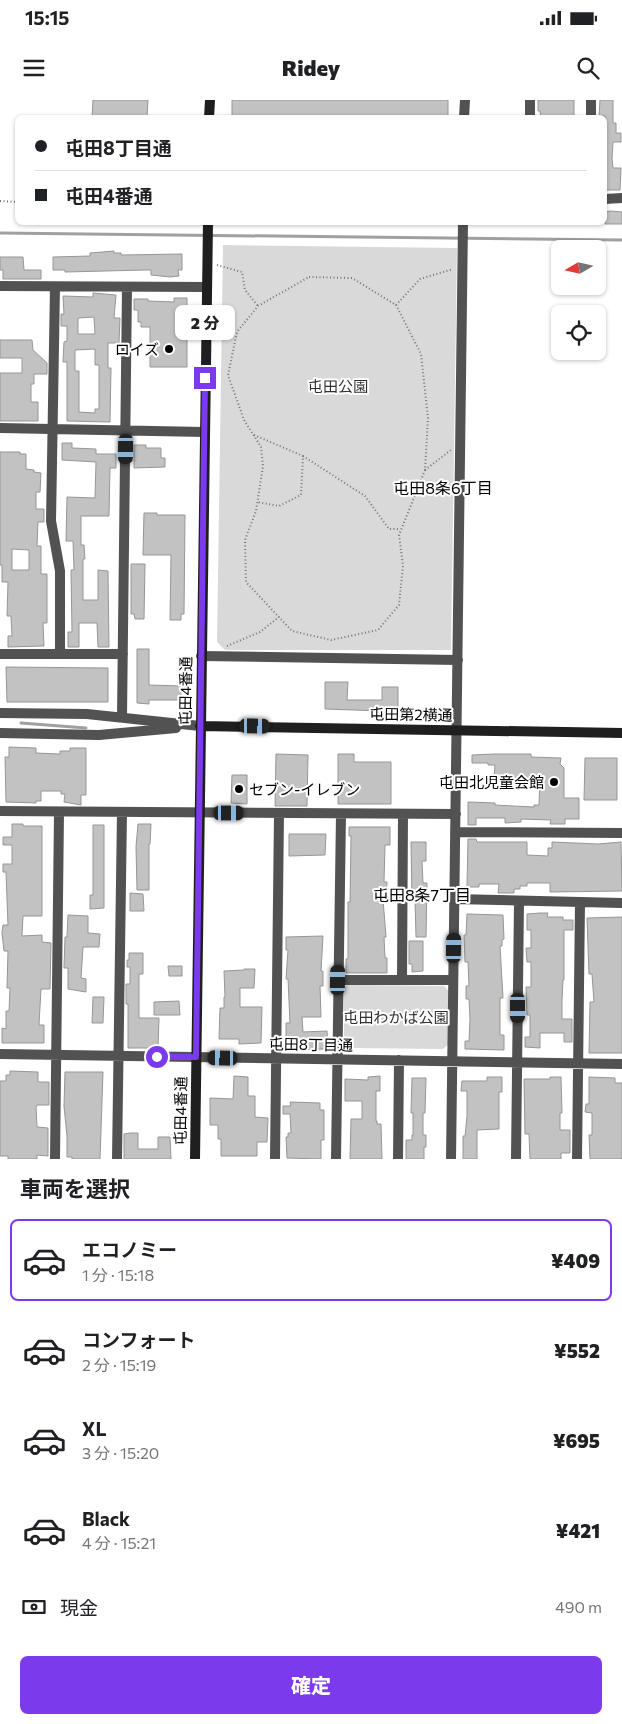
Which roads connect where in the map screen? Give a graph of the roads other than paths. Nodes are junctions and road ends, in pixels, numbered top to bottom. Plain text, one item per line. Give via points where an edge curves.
1 (210, 100) edge
2 (465, 100) edge
3 (530, 100) edge
4 (591, 100) edge
5 (209, 115) edge
6 (464, 115) edge
7 (530, 115) edge
8 (591, 115) edge
9 (622, 198) edge
10 (607, 199) edge
11 (208, 225) edge
12 (463, 226) edge
13 (0, 286) edge
14 (55, 286) junction
15 (127, 287) junction
16 (207, 288) junction
17 (0, 428) edge
18 (53, 429) junction
19 (126, 430) junction
20 (204, 432) junction
21 (0, 654) edge
22 (60, 654) junction
23 (123, 654) junction
24 (201, 656) junction
25 (458, 660) junction
26 (0, 713) edge
27 (122, 717) junction
28 (200, 726) junction
29 (456, 729) junction
30 (0, 733) edge
31 (622, 733) edge
32 (0, 811) edge
33 (59, 812) junction
34 (122, 812) junction
35 (199, 813) junction
36 (279, 813) junction
37 (341, 814) junction
38 (403, 814) junction
39 (456, 814) junction
40 (455, 832) junction
41 (622, 833) edge
42 (454, 900) junction
43 (519, 901) junction
44 (580, 902) junction
45 (622, 903) edge
46 (338, 980) junction
47 (402, 980) junction
48 (454, 980) junction
49 (0, 1054) edge
50 (56, 1056) junction
51 (119, 1056) junction
52 (196, 1057) junction
53 (276, 1058) junction
54 (337, 1059) junction
55 (399, 1060) junction
56 (452, 1061) junction
57 (517, 1062) junction
58 (578, 1063) junction
59 (622, 1064) edge
60 (55, 1159) edge
61 (118, 1159) edge
62 (194, 1159) edge
63 (275, 1159) edge
64 (336, 1159) edge
65 (398, 1159) edge
66 (451, 1159) edge
67 (516, 1159) edge
68 (577, 1159) edge

1 - 5 street
2 - 6 street
3 - 7 street
4 - 8 street
9 - 10 street
11 - 16 street, 屯田4番通
12 - 25 street
13 - 14 street
14 - 15 street
14 - 18 street
15 - 16 street
15 - 19 street
16 - 20 street, 屯田4番通
17 - 18 street
18 - 19 street
18 - 22 street via 52,521 60,571
19 - 20 street
19 - 23 street
20 - 24 street, 屯田4番通
21 - 22 street
22 - 23 street
23 - 27 street
24 - 25 street
24 - 28 street, 屯田4番通
25 - 29 street
26 - 27 street
27 - 28 street
28 - 29 street, 屯田第2横通
28 - 30 street via 99,735
28 - 35 street, 屯田4番通
29 - 31 street, 屯田第2横通
29 - 39 street
32 - 33 street
33 - 34 street
33 - 50 street
34 - 35 street
34 - 51 street
35 - 36 street
35 - 52 street, 屯田4番通
36 - 37 street
36 - 53 street
37 - 38 street
37 - 46 street
38 - 39 street
38 - 47 street
39 - 40 street
40 - 41 street
40 - 42 street
42 - 43 street
42 - 48 street
43 - 44 street
43 - 57 street
44 - 45 street
44 - 58 street
46 - 47 street
46 - 54 street
47 - 48 street
48 - 56 street
49 - 50 street, 屯田8丁目通
50 - 51 street, 屯田8丁目通
50 - 60 street
51 - 52 street, 屯田8丁目通
51 - 61 street
52 - 53 street, 屯田8丁目通
52 - 62 street, 屯田4番通
53 - 54 street, 屯田8丁目通
53 - 63 street
54 - 55 street, 屯田8丁目通
54 - 64 street
55 - 56 street, 屯田8丁目通
55 - 65 street
56 - 57 street, 屯田8丁目通
56 - 66 street
57 - 58 street, 屯田8丁目通
57 - 67 street
58 - 59 street, 屯田8丁目通
58 - 68 street

